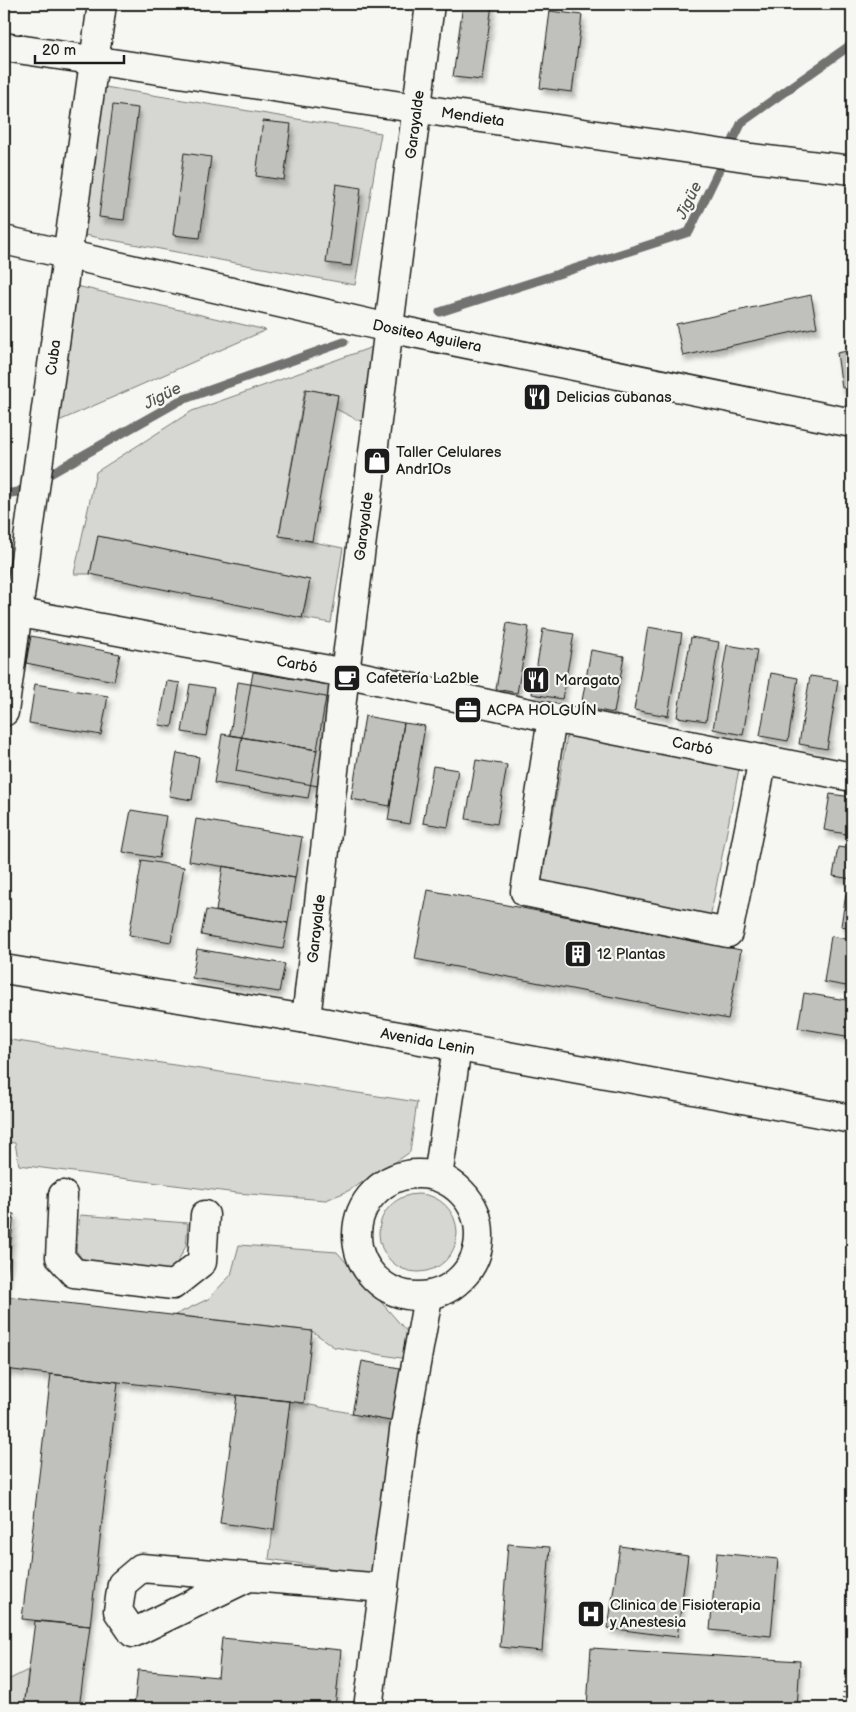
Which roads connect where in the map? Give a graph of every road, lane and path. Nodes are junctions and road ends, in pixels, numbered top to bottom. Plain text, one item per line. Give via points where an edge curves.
1 (102, 4) edge
2 (430, 4) edge
3 (4, 46) edge
4 (95, 60) junction
5 (418, 108) junction
6 (852, 170) edge
7 (4, 240) edge
8 (66, 253) junction
9 (389, 328) junction
10 (852, 423) edge
11 (11, 611) edge
12 (345, 673) junction
13 (4, 712) edge
14 (552, 718) junction
15 (763, 759) junction
16 (852, 777) edge
17 (4, 969) edge
18 (306, 1019) junction
19 (457, 1047) junction
20 (852, 1119) edge
21 (438, 1177) junction
22 (63, 1195) dead end
23 (205, 1215) dead end
24 (428, 1297) junction
25 (249, 1577) dead end
26 (384, 1588) junction
27 (852, 1631) edge
28 (368, 1708) edge
29 (842, 1708) edge

1 - 4 street, Cuba
2 - 5 street, Garayalde
3 - 4 street, Mendieta
4 - 5 street, Mendieta
4 - 8 street, Cuba
5 - 6 street, Mendieta via 750,158
5 - 9 street, Garayalde
7 - 8 street, Dositeo Aguilera
8 - 9 street, Dositeo Aguilera
8 - 11 street, Cuba via 32,518
9 - 10 street, Dositeo Aguilera
9 - 12 street, Garayalde
11 - 12 street, Carbó
11 - 13 street, Cuba
12 - 14 street, Carbó
12 - 18 street, Garayalde
14 - 15 street, Carbó
14 - 15 street via 525,892 728,933
15 - 16 street, Carbó
17 - 18 street, Avenida Lenin
18 - 19 street, Avenida Lenin
19 - 20 street, Avenida Lenin
19 - 21 street
21 - 24 street via 458,1189 472,1206 480,1232 470,1267 447,1288
21 - 24 street via 405,1175 386,1183 370,1198 358,1224 359,1250 369,1271 380,1282 405,1294
22 - 23 street via 60,1257 74,1273 173,1285 202,1262
24 - 26 street via 404,1431
25 - 26 street
26 - 28 street
27 - 29 path

